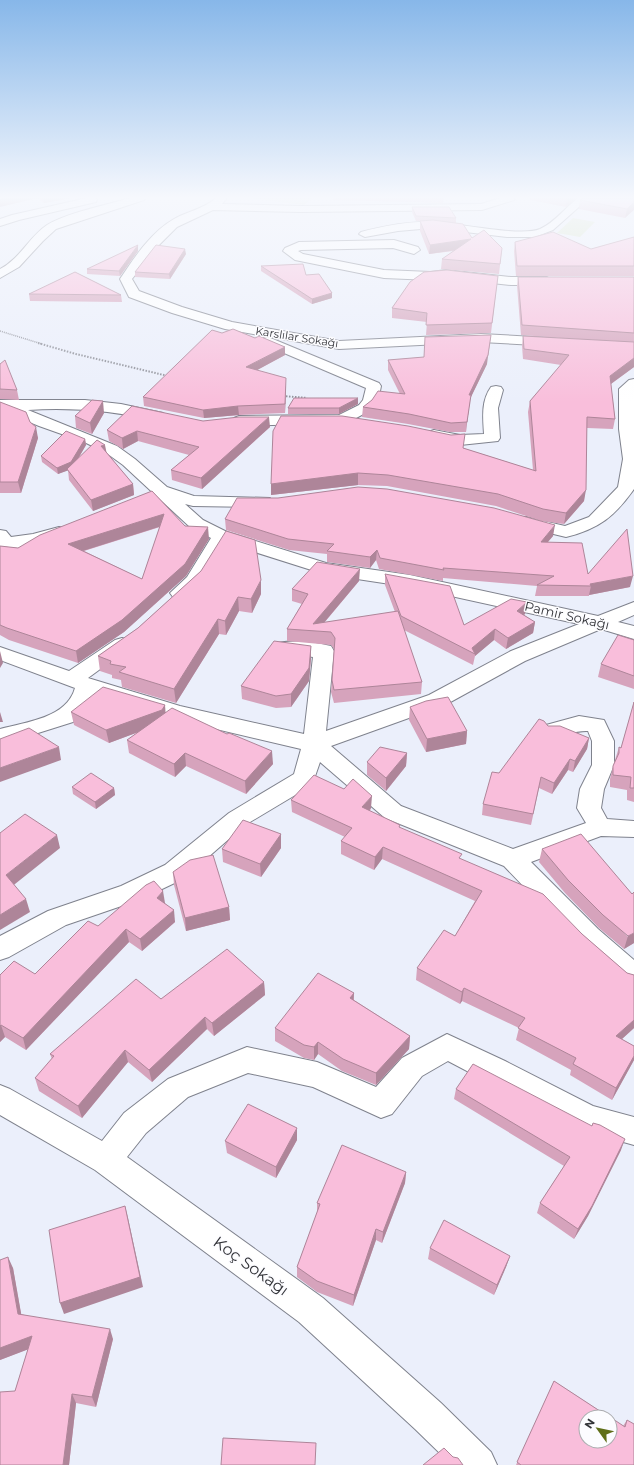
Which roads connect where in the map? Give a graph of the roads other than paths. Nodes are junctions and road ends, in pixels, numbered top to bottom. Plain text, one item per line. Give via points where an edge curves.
1 (14, 266) edge
2 (135, 266) edge
3 (346, 266) edge
4 (0, 274) edge
5 (562, 281) edge
6 (230, 326) junction
7 (567, 343) edge
8 (634, 383) edge
9 (496, 390) dead end
10 (4, 406) edge
11 (173, 419) edge
12 (342, 420) junction
13 (225, 422) edge
14 (364, 424) edge
15 (422, 433) edge
16 (155, 494) junction
17 (278, 502) edge
18 (510, 516) edge
19 (73, 526) edge
20 (0, 535) edge
21 (221, 536) junction
22 (166, 606) edge
23 (634, 608) edge
24 (600, 622) junction
25 (137, 632) edge
26 (634, 633) edge
27 (273, 647) edge
28 (0, 653) edge
29 (79, 683) junction
30 (554, 730) edge
31 (0, 737) edge
32 (314, 744) junction
33 (600, 827) junction
34 (631, 829) dead end
35 (513, 859) junction
36 (0, 949) edge
37 (634, 976) edge
38 (0, 1100) edge
39 (634, 1131) edge
40 (106, 1160) junction
41 (478, 1465) edge

1 - 4 street
2 - 6 street, Karslılar Sokağı via 126,279 134,294
3 - 5 street via 384,274 446,274 511,281
6 - 7 street, Karslılar Sokağı via 339,345 481,338
6 - 12 street via 374,386 370,401 364,408
8 - 18 street via 626,389 631,459 626,488 613,504 595,521 566,532
9 - 15 street via 490,408 492,438 460,440
10 - 11 street via 88,404 128,409
10 - 16 street, Pamir Sokağı via 111,449 129,462
12 - 13 street
12 - 14 street
16 - 17 street via 193,501
16 - 21 street, Pamir Sokağı via 197,524
19 - 20 street via 36,541 6,543
21 - 22 street via 194,580
21 - 24 street, Pamir Sokağı via 324,568 410,581
23 - 24 street
24 - 26 street, Pamir Sokağı
24 - 32 street via 518,656 437,700
25 - 29 street
27 - 32 street via 324,651
28 - 29 street
29 - 31 street via 82,701 65,716
29 - 32 street via 178,713
30 - 33 street via 579,723 596,725 603,741 603,765 592,789 589,808
32 - 35 street via 392,812
32 - 36 street via 304,779 237,819 174,872 130,893 57,918
33 - 34 street
33 - 35 street
35 - 37 street via 589,937
38 - 40 street, Koç Sokağı
39 - 40 street via 588,1119 447,1046 412,1067 381,1104 317,1075 247,1060 178,1088 135,1123
40 - 41 street, Koç Sokağı via 311,1310

